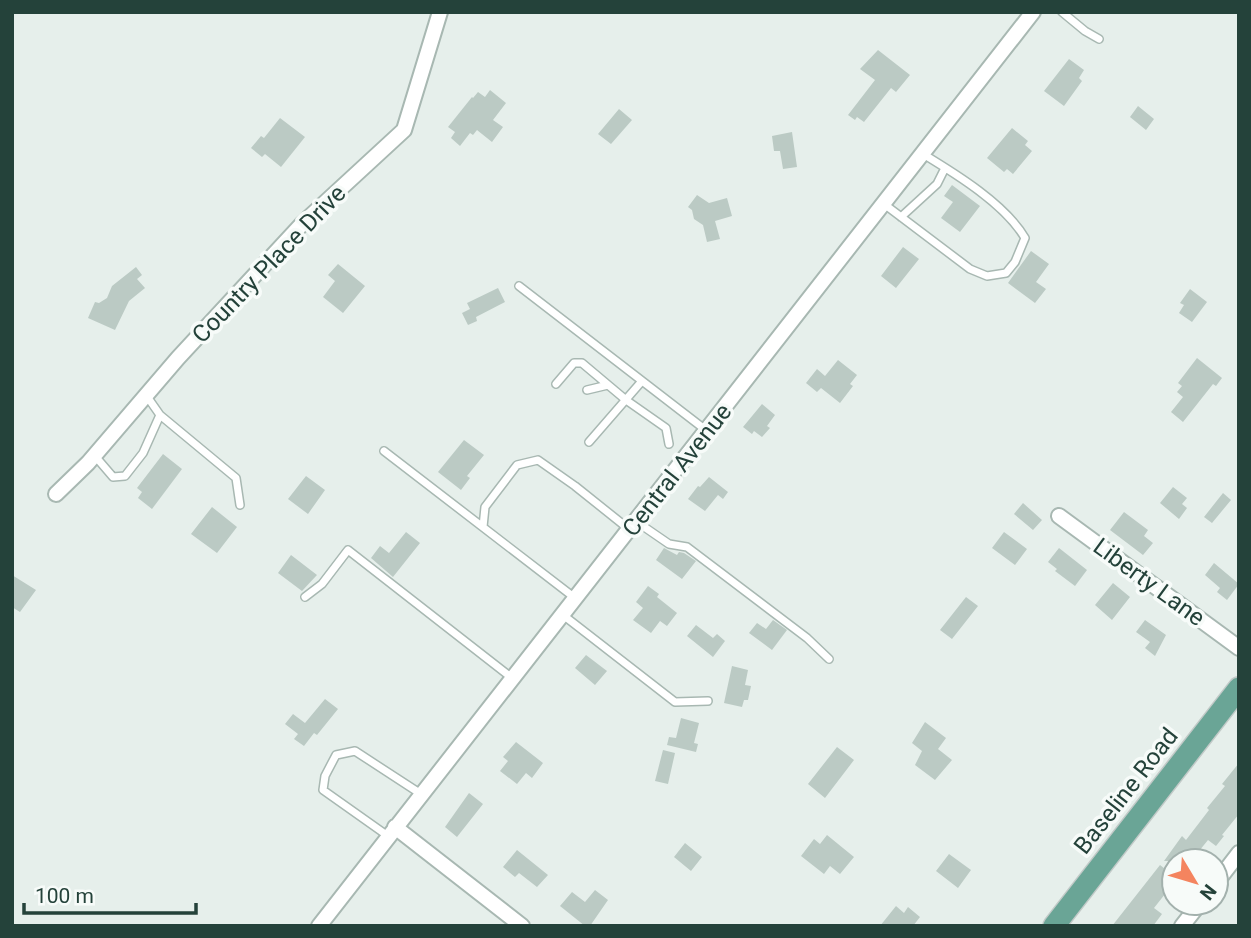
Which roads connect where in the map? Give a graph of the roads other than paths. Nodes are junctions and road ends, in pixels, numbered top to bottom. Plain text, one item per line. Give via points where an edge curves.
1 (440, 12) edge
2 (1033, 12) edge
3 (1062, 12) edge
4 (1099, 38) dead end
5 (923, 154) junction
6 (945, 168) junction
7 (884, 204) junction
8 (901, 217) junction
9 (519, 286) dead end
10 (642, 381) junction
11 (556, 384) dead end
12 (608, 385) junction
13 (587, 390) dead end
14 (146, 395) junction
15 (626, 400) junction
16 (160, 415) junction
17 (707, 431) junction
18 (589, 442) dead end
19 (670, 444) dead end
20 (384, 451) dead end
21 (95, 455) junction
22 (57, 494) dead end
23 (240, 505) dead end
24 (1059, 516) dead end
25 (633, 526) junction
26 (483, 527) junction
27 (304, 597) dead end
28 (576, 599) junction
29 (563, 615) junction
30 (1239, 648) edge
31 (829, 659) dead end
32 (512, 679) junction
33 (1238, 691) edge
34 (708, 701) dead end
35 (421, 794) junction
36 (392, 832) junction
37 (319, 926) edge
38 (522, 926) edge
39 (1054, 926) edge

1 - 14 street, Country Place Drive via 404,130 302,224
2 - 5 street, Central Avenue
3 - 4 lane
5 - 6 lane
5 - 7 street, Central Avenue
6 - 8 lane via 937,184
6 - 8 lane via 1017,224 1026,238 1006,273 987,276 970,269
7 - 8 lane
7 - 17 street, Central Avenue
9 - 10 lane
10 - 15 lane
10 - 17 lane
11 - 12 lane via 574,363 582,363
12 - 13 lane
12 - 15 lane
14 - 16 lane
14 - 21 street, Country Place Drive
15 - 18 lane
15 - 19 lane via 666,428
16 - 21 lane via 143,453 125,476 113,477
16 - 23 lane via 236,478
17 - 25 street, Central Avenue
20 - 26 lane
21 - 22 street, Country Place Drive
24 - 30 street, Liberty Lane
25 - 26 lane via 538,460 517,466 485,507
25 - 28 street, Central Avenue
25 - 31 lane via 669,544 687,547
26 - 28 lane
27 - 32 lane via 322,584 348,550
28 - 29 street, Central Avenue
29 - 32 street, Central Avenue
29 - 34 lane via 675,702
32 - 35 street, Central Avenue
33 - 39 main road, Baseline Road
35 - 36 street, Central Avenue
35 - 36 lane via 355,751 336,755 323,790
36 - 37 street, Central Avenue
36 - 38 street

